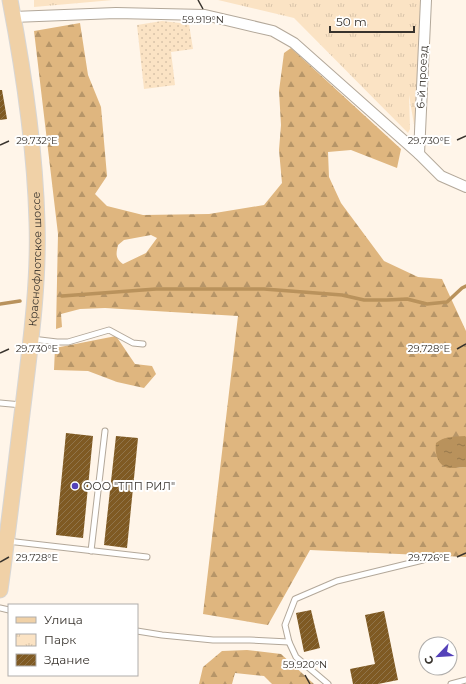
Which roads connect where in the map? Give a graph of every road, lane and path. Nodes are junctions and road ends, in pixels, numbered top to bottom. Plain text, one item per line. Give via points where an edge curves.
1 (10, 0) edge
2 (426, 0) edge
3 (13, 17) junction
4 (418, 154) junction
5 (466, 187) edge
6 (31, 339) junction
7 (143, 344) dead end
8 (0, 403) edge
9 (23, 405) junction
10 (105, 431) dead end
11 (7, 541) junction
12 (91, 551) junction
13 (148, 557) dead end
14 (423, 560) dead end
15 (0, 590) edge
16 (138, 631) edge
17 (289, 642) junction
18 (466, 680) edge
19 (328, 684) edge
20 (451, 684) edge

1 - 3 main road, Краснофлотское шоссе
2 - 4 street, 6-й проезд
3 - 4 street via 116,13 205,15 274,31 294,43
3 - 6 main road, Краснофлотское шоссе via 27,101 37,215 36,279
4 - 5 street via 441,176
6 - 7 lane via 68,342 109,330
6 - 9 main road, Краснофлотское шоссе
8 - 9 lane
9 - 11 main road, Краснофлотское шоссе
10 - 12 lane
11 - 12 lane
11 - 15 main road, Краснофлотское шоссе
12 - 13 lane
14 - 17 lane via 337,581 295,599 285,625
16 - 17 lane via 213,640
17 - 19 lane via 296,657
18 - 20 lane

